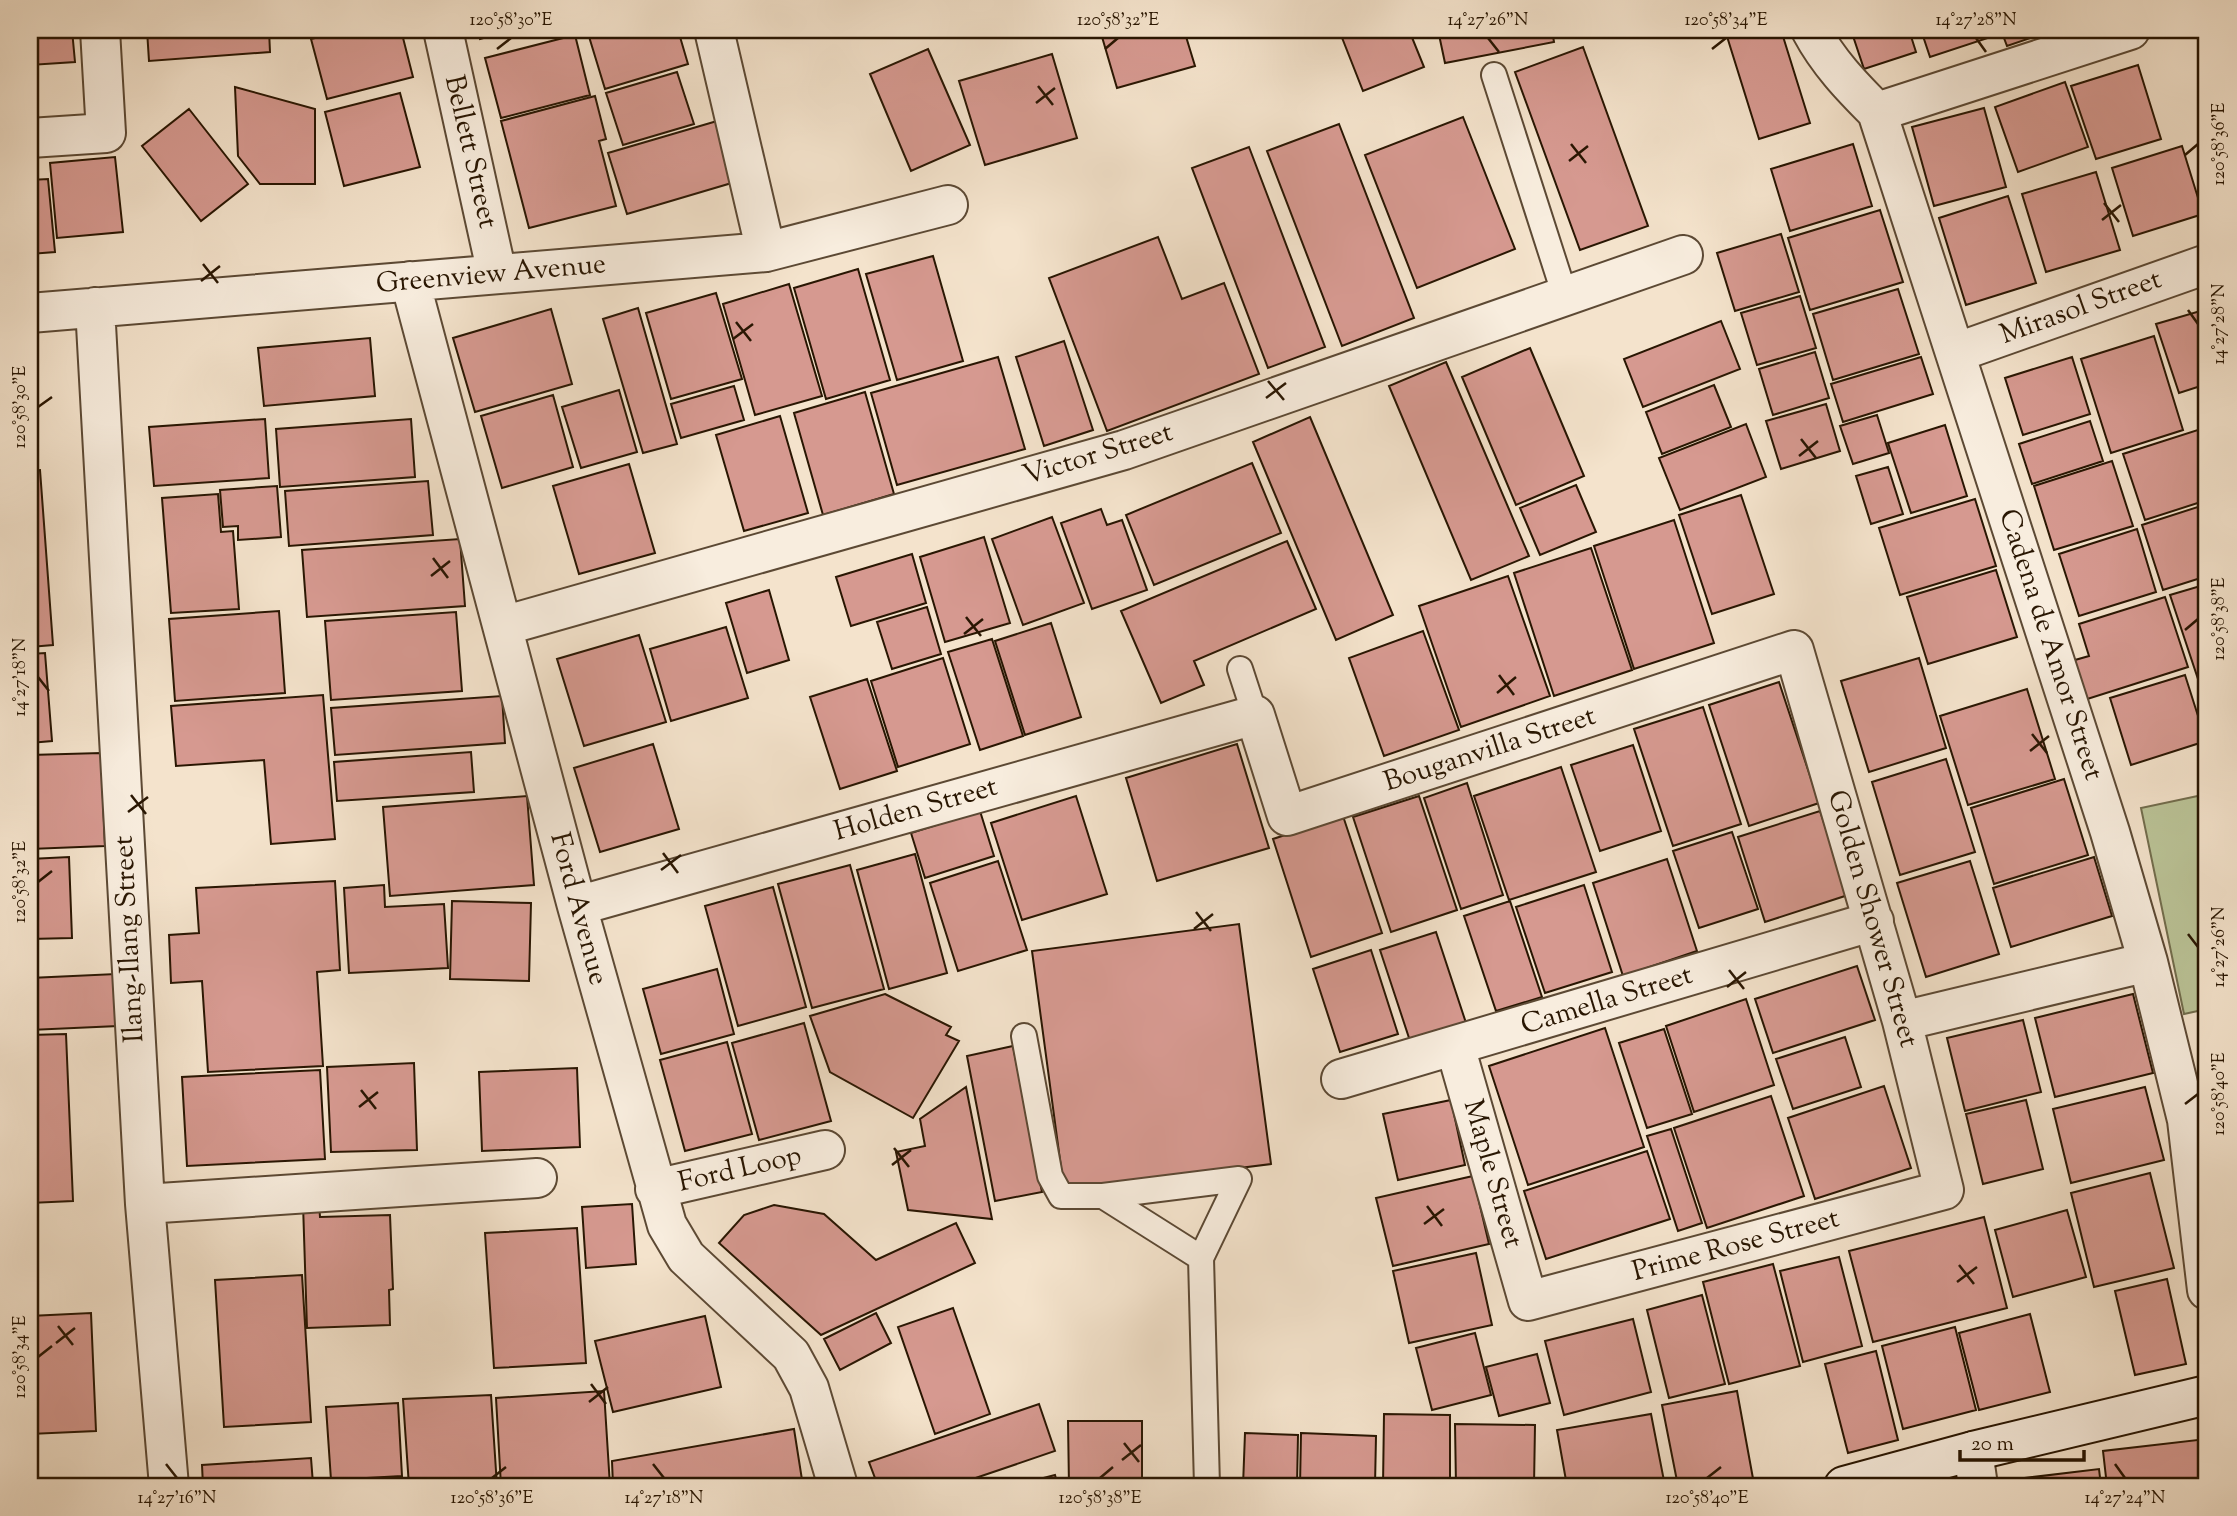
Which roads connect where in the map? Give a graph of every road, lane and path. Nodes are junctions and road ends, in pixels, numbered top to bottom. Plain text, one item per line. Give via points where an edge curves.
1 (100, 30) edge
2 (443, 30) edge
3 (714, 30) edge
4 (1811, 30) edge
5 (2130, 30) edge
6 (1494, 75) dead end
7 (1877, 112) junction
8 (30, 138) edge
9 (948, 205) dead end
10 (766, 252) junction
11 (1683, 255) dead end
12 (2207, 264) edge
13 (497, 274) junction
14 (410, 281) junction
15 (1565, 296) junction
16 (95, 307) junction
17 (30, 313) edge
18 (1955, 353) junction
19 (503, 626) junction
20 (1794, 650) joint
21 (1240, 669) dead end
22 (1255, 715) junction
23 (577, 906) junction
24 (1874, 921) junction
25 (2148, 962) junction
26 (1902, 1021) junction
27 (1024, 1036) dead end
28 (1455, 1046) junction
29 (1341, 1079) dead end
30 (2197, 1116) edge
31 (825, 1150) dead end
32 (537, 1178) dead end
33 (655, 1189) junction
34 (1944, 1190) joint
35 (1103, 1196) junction
36 (145, 1204) junction
37 (1201, 1258) junction
38 (2207, 1290) edge
39 (1528, 1301) joint
40 (2207, 1395) edge
41 (1976, 1469) edge
42 (169, 1486) edge
43 (838, 1486) edge
44 (1207, 1486) edge
45 (1844, 1486) edge

1 - 8 street via 106,133
2 - 13 street, Bellett Street
3 - 10 street
4 - 7 street, Cadena de Amor Street via 1824,54
5 - 7 street
6 - 15 lane
7 - 18 street, Cadena de Amor Street
9 - 10 street, Greenview Avenue
10 - 13 street, Greenview Avenue
11 - 15 street, Victor Street
12 - 18 street, Mirasol Street
13 - 14 street, Greenview Avenue
14 - 16 street, Greenview Avenue
14 - 19 street, Ford Avenue
15 - 19 street, Victor Street via 1124,450
16 - 17 street, Greenview Avenue
16 - 36 street, Ilang-Ilang Street
18 - 25 street, Cadena de Amor Street
19 - 23 street, Ford Avenue
20 - 22 street, Bouganvilla Street via 1287,816
20 - 24 street, Golden Shower Street
21 - 22 lane
22 - 23 street, Holden Street
23 - 33 street, Ford Avenue
24 - 26 street, Golden Shower Street
24 - 28 street, Camella Street
25 - 26 street
25 - 30 street, Cadena de Amor Street
26 - 34 street, Golden Shower Street
27 - 35 lane via 1050,1177 1061,1196
28 - 29 street, Camella Street
28 - 39 street, Maple Street
30 - 38 street, Cadena de Amor Street
31 - 33 street, Ford Loop
32 - 36 street
33 - 43 street, Ford Avenue via 667,1225 686,1257 791,1355 810,1388
34 - 39 street, Prime Rose Street
35 - 37 lane
35 - 37 lane via 1239,1179
36 - 42 street, Ilang-Ilang Street
37 - 44 lane
40 - 41 street
41 - 45 street

